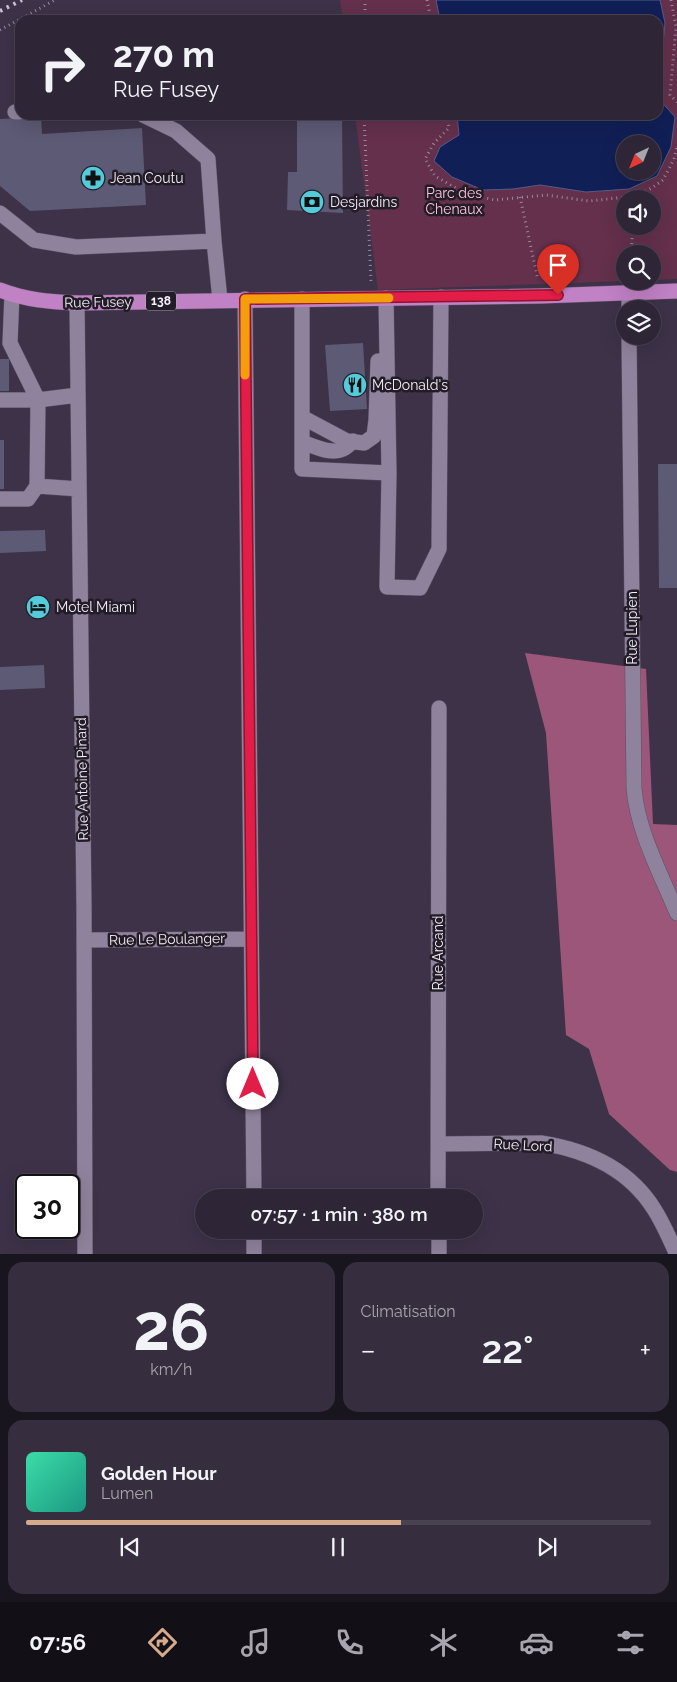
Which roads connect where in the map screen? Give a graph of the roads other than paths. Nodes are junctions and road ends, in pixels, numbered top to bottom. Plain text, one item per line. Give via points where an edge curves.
1 (153, 120) edge
2 (0, 213) edge
3 (214, 241) junction
4 (6, 292) edge
5 (677, 292) edge
6 (441, 297) junction
7 (379, 298) junction
8 (245, 299) junction
9 (302, 299) junction
10 (220, 300) junction
11 (616, 300) edge
12 (634, 300) edge
13 (77, 303) junction
14 (5, 344) edge
15 (629, 345) edge
16 (387, 351) junction
17 (78, 395) junction
18 (0, 400) edge
19 (38, 400) junction
20 (302, 417) junction
21 (353, 441) junction
22 (302, 442) junction
23 (389, 473) junction
24 (37, 486) junction
25 (79, 489) junction
26 (0, 499) edge
27 (439, 708) dead end
28 (677, 913) edge
29 (251, 939) junction
30 (84, 940) junction
31 (439, 1144) junction
32 (254, 1189) edge
33 (438, 1189) edge
34 (254, 1239) edge
35 (439, 1239) edge
36 (85, 1254) edge
37 (254, 1254) edge
38 (439, 1254) edge
39 (677, 1254) edge

1 - 3 street via 176,131 208,159
2 - 3 street via 34,240 76,247
3 - 10 street
4 - 13 main road, Rue Fusey / 138 via 44,301
4 - 14 street
5 - 12 main road, Rue Fusey / 138
6 - 7 main road, Rue Fusey / 138
6 - 11 main road, Rue Fusey / 138 via 541,296
6 - 23 street via 439,549 420,588 387,587
7 - 9 main road, Rue Fusey / 138
7 - 16 street
8 - 9 main road, Rue Fusey / 138
8 - 10 main road, Rue Fusey / 138
8 - 29 street
9 - 20 street
10 - 13 main road, Rue Fusey / 138
13 - 17 street, Rue Antoine Pinard
14 - 19 street
15 - 28 street, Rue Lupien via 635,801
16 - 21 street via 377,362 374,436 364,443
16 - 23 street
17 - 19 street
17 - 25 street, Rue Antoine Pinard
18 - 19 street
19 - 24 street
20 - 21 street
20 - 22 street
21 - 22 street via 342,450 328,450
22 - 23 street via 302,470
24 - 25 street
24 - 26 street via 28,499
25 - 30 street, Rue Antoine Pinard
27 - 31 street, Rue Arcand
29 - 30 street, Rue Le Boulanger
29 - 32 street
30 - 36 street, Rue Antoine Pinard
31 - 33 street, Rue Arcand
31 - 39 street, Rue Lord via 540,1143 606,1163 648,1199
34 - 37 street
35 - 38 street

